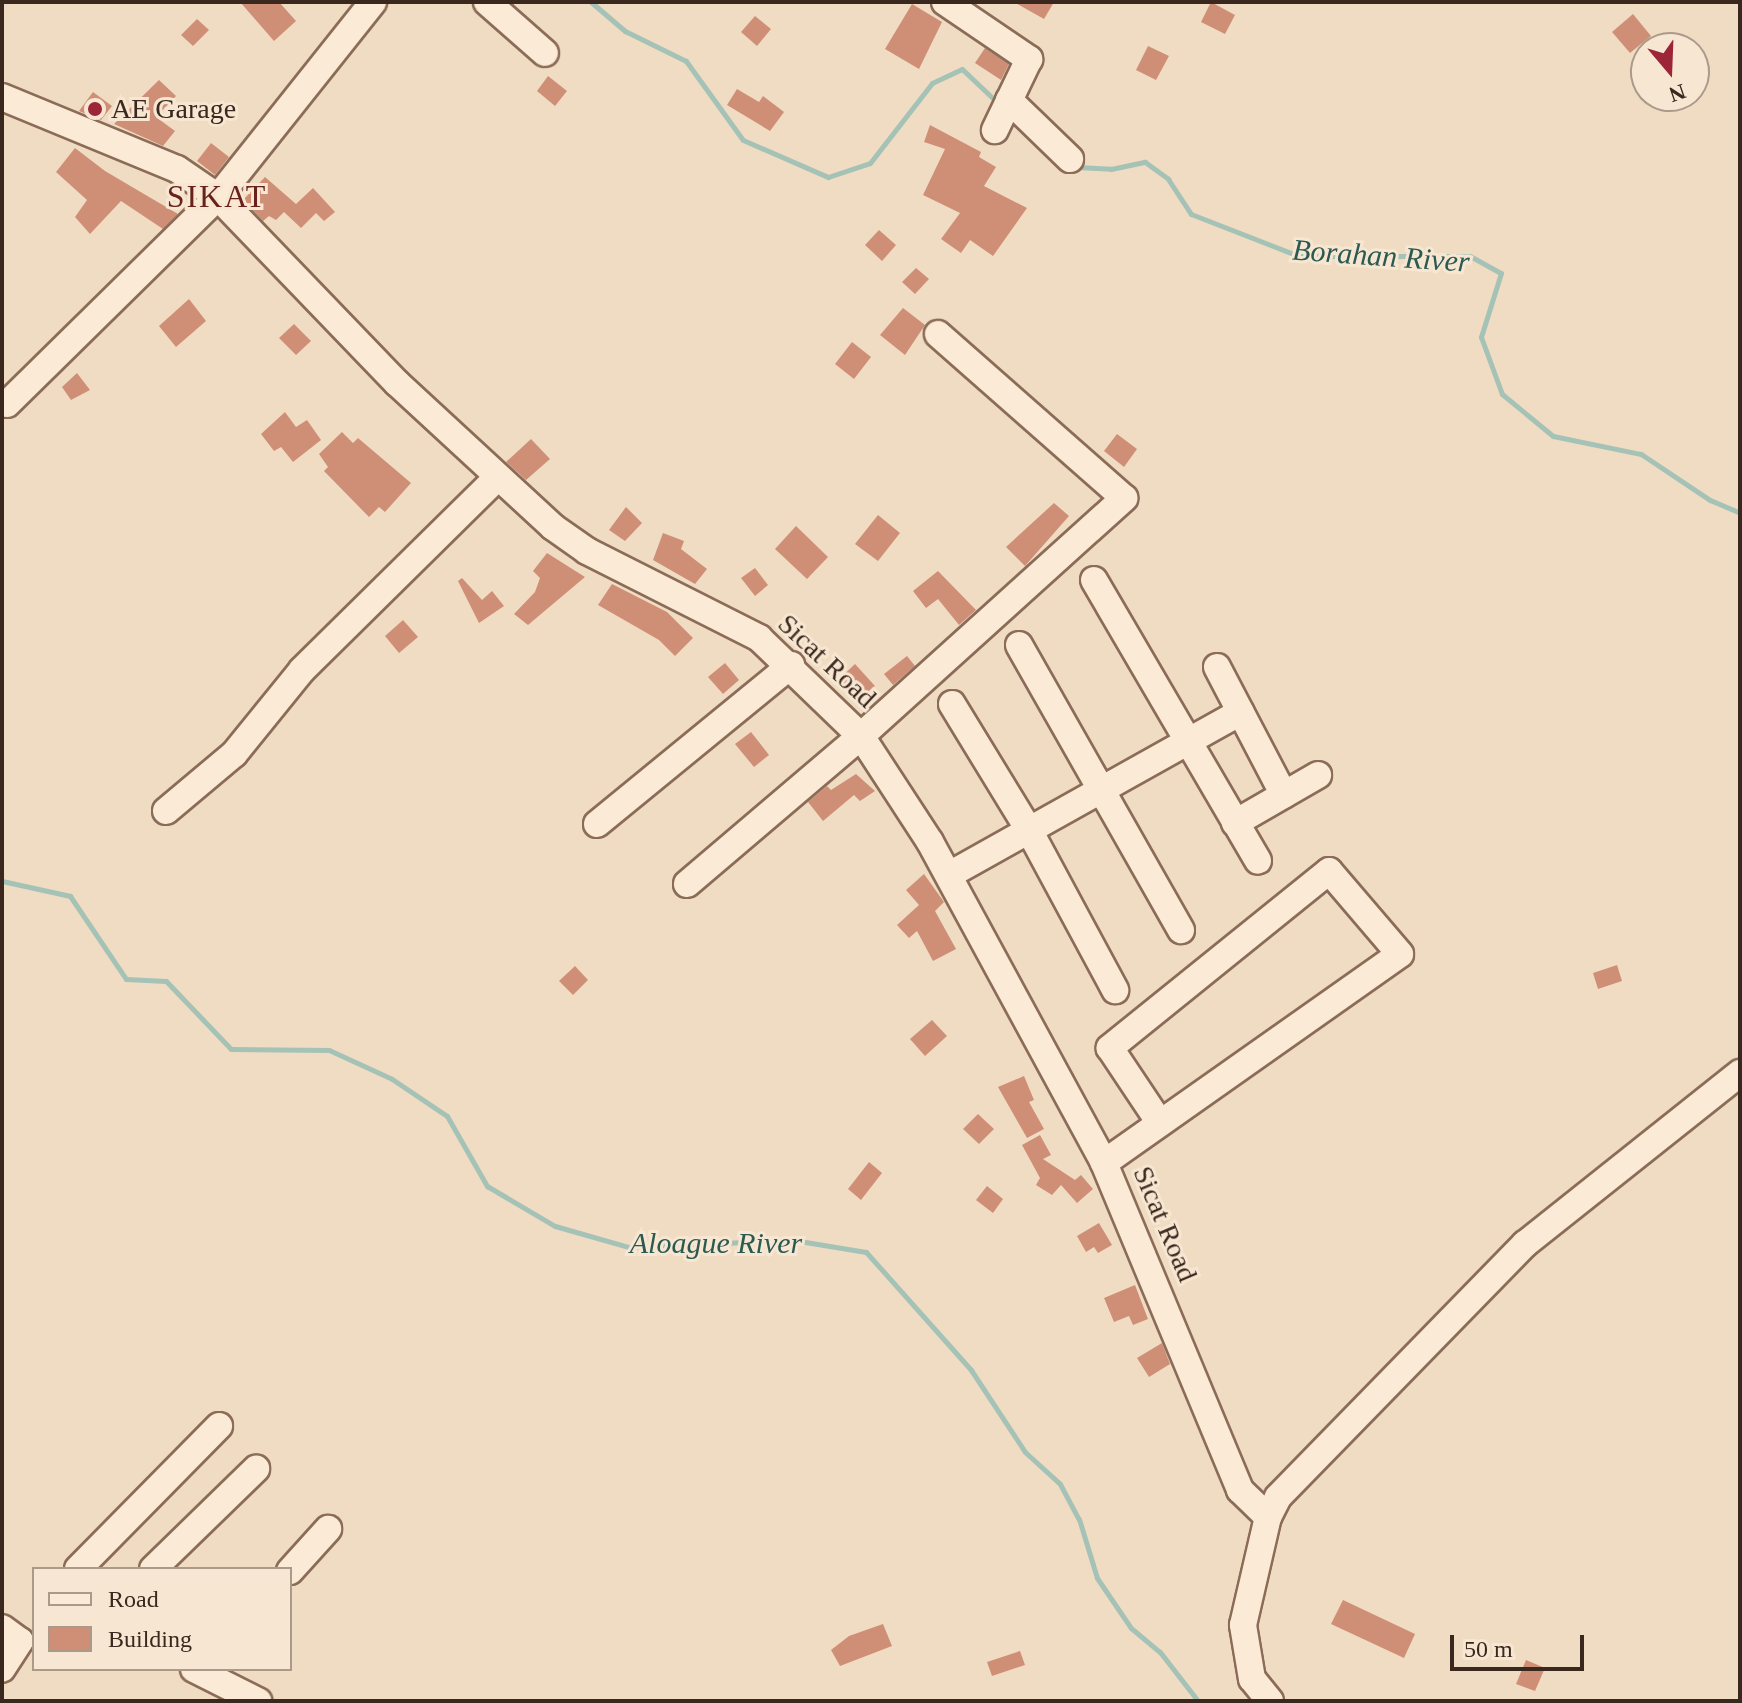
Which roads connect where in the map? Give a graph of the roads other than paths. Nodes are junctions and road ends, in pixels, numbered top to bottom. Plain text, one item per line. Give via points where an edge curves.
1 (373, 2) edge
2 (487, 2) edge
3 (945, 2) edge
4 (545, 53) dead end
5 (2, 97) edge
6 (1009, 100) junction
7 (995, 130) dead end
8 (1070, 159) dead end
9 (218, 197) junction
10 (938, 334) dead end
11 (7, 404) dead end
12 (496, 479) junction
13 (1094, 580) dead end
14 (1019, 645) dead end
15 (791, 665) junction
16 (1217, 667) dead end
17 (952, 704) dead end
18 (1241, 712) junction
19 (861, 736) junction
20 (1188, 741) junction
21 (1318, 775) dead end
22 (1102, 790) junction
23 (1284, 795) junction
24 (166, 811) dead end
25 (1235, 823) junction
26 (597, 824) dead end
27 (1029, 830) junction
28 (1258, 861) dead end
29 (949, 875) junction
30 (687, 884) dead end
31 (1181, 930) dead end
32 (1115, 990) dead end
33 (1740, 1073) edge
34 (1160, 1123) junction
35 (1104, 1163) junction
36 (219, 1426) dead end
37 (256, 1469) dead end
38 (1268, 1517) junction
39 (328, 1529) dead end
40 (80, 1567) edge
41 (155, 1567) edge
42 (292, 1569) edge
43 (2, 1628) edge
44 (2, 1669) edge
45 (199, 1671) edge
46 (258, 1701) edge
47 (1270, 1701) edge

1 - 9 street
2 - 4 street
3 - 6 street via 1029,59
5 - 9 street, Sicat Road via 177,169
6 - 7 street
6 - 8 street
9 - 11 street
9 - 12 street, Sicat Road
10 - 19 street via 1124,498
12 - 15 street, Sicat Road via 587,551 685,596 759,638
12 - 24 street via 302,670 234,754
13 - 20 street
14 - 22 street
15 - 19 street, Sicat Road
15 - 26 street
16 - 18 street
17 - 27 street
18 - 20 street
18 - 23 street
19 - 29 street, Sicat Road
19 - 30 street
20 - 22 street
20 - 25 street
21 - 23 street
22 - 27 street
22 - 31 street
23 - 25 street
25 - 28 street
27 - 29 street
27 - 32 street
29 - 35 street, Sicat Road
33 - 38 street via 1525,1244 1278,1497
34 - 34 street via 1400,954 1329,871 1110,1048
34 - 35 street
35 - 38 street, Sicat Road via 1240,1490
36 - 40 street
37 - 41 street
38 - 47 street via 1243,1625 1252,1679
39 - 42 street
43 - 44 street via 20,1641
45 - 46 street

